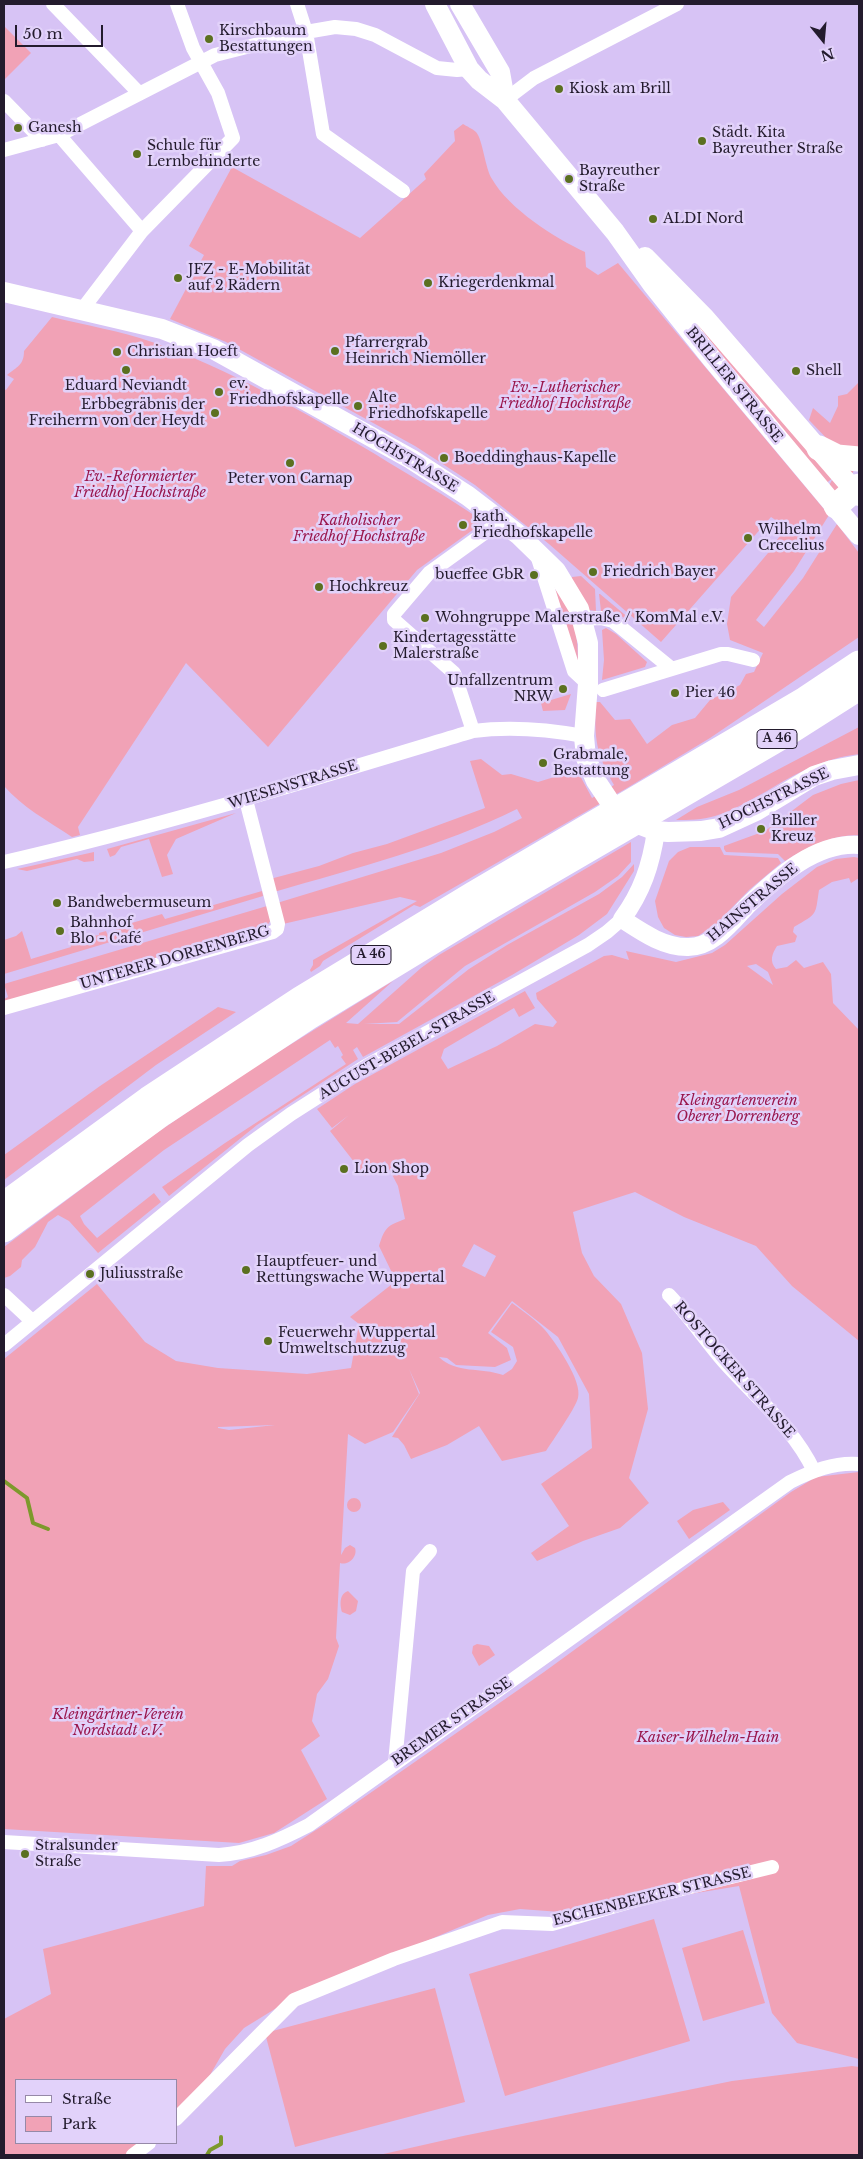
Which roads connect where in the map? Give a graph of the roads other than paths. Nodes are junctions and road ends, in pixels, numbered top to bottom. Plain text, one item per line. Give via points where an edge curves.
1 (53, 4) edge
2 (177, 4) edge
3 (297, 4) edge
4 (435, 4) edge
5 (460, 4) edge
6 (677, 4) edge
7 (306, 32) junction
8 (200, 61) junction
9 (468, 69) junction
10 (139, 93) junction
11 (505, 100) junction
12 (4, 101) edge
13 (59, 135) junction
14 (42, 140) junction
15 (4, 150) edge
16 (403, 191) dead end
17 (142, 231) junction
18 (614, 232) junction
19 (4, 292) edge
20 (81, 311) junction
21 (837, 457) edge
22 (853, 508) edge
23 (501, 521) junction
24 (536, 550) junction
25 (583, 619) junction
26 (754, 660) dead end
27 (859, 663) edge
28 (672, 669) junction
29 (595, 687) junction
30 (859, 688) edge
31 (473, 731) junction
32 (584, 736) junction
33 (859, 765) edge
34 (246, 800) junction
35 (656, 831) junction
36 (859, 845) edge
37 (4, 862) edge
38 (622, 919) junction
39 (4, 1008) edge
40 (4, 1204) edge
41 (4, 1230) edge
42 (669, 1295) dead end
43 (4, 1296) edge
44 (32, 1321) junction
45 (4, 1345) edge
46 (859, 1464) edge
47 (814, 1470) junction
48 (430, 1551) dead end
49 (395, 1763) junction
50 (4, 1842) edge
51 (772, 1867) dead end
52 (178, 2117) edge
53 (148, 2144) edge
54 (133, 2155) edge

1 - 10 street
2 - 8 street
3 - 7 street
4 - 9 main road
5 - 11 main road, BRILLER STRASSE via 500,72
6 - 11 street via 534,78
7 - 8 street
7 - 9 street via 335,27 356,29 375,35 437,68
7 - 16 street via 323,134
8 - 10 street
8 - 17 street via 218,93 233,138
9 - 11 main road via 488,70
10 - 13 street
11 - 18 main road, BRILLER STRASSE
12 - 14 street
13 - 14 street
13 - 17 street
14 - 15 street
17 - 20 street
18 - 21 main road, BRILLER STRASSE via 648,260
18 - 22 main road, BRILLER STRASSE via 706,351 817,485
19 - 20 main road, HOCHSTRASSE
20 - 23 main road, HOCHSTRASSE via 162,329 213,349 411,459
21 - 22 main road, BRILLER STRASSE
23 - 24 main road, HOCHSTRASSE
23 - 31 street via 429,573 394,614 394,620 454,673
24 - 25 main road, HOCHSTRASSE via 566,585
24 - 29 street via 574,671
25 - 28 street via 613,621
25 - 29 main road, HOCHSTRASSE
26 - 28 street via 721,654
27 - 40 highway, A 46 via 798,703 300,999 148,1099
28 - 29 street
29 - 32 main road, HOCHSTRASSE
30 - 41 highway, A 46 via 310,1017 162,1114
31 - 32 street, WIESENSTRASSE via 522,728
31 - 34 street, WIESENSTRASSE
32 - 35 main road, HOCHSTRASSE via 591,771 610,802 627,817
33 - 35 main road, HOCHSTRASSE via 814,776 756,811 719,828
34 - 37 street, WIESENSTRASSE
34 - 39 street, UNTERER DORRENBERG via 277,929
35 - 38 street, AUGUST-BEBEL-STRASSE via 642,887
36 - 38 street, HAINSTRASSE via 835,848 803,862 760,894 720,934 698,946 667,944
38 - 44 street, AUGUST-BEBEL-STRASSE via 588,944 366,1066 292,1114 248,1145
42 - 47 street, ROSTOCKER STRASSE via 723,1361 776,1414
43 - 44 street
44 - 45 street, AUGUST-BEBEL-STRASSE
46 - 47 street, BREMER STRASSE
47 - 49 street, BREMER STRASSE via 790,1482
48 - 49 street via 414,1571
49 - 50 street, BREMER STRASSE via 308,1825 280,1840 248,1851 205,1855
51 - 52 street, ESCHENBEEKER STRASSE via 552,1924 502,1922 394,1958 294,2000
53 - 54 street

